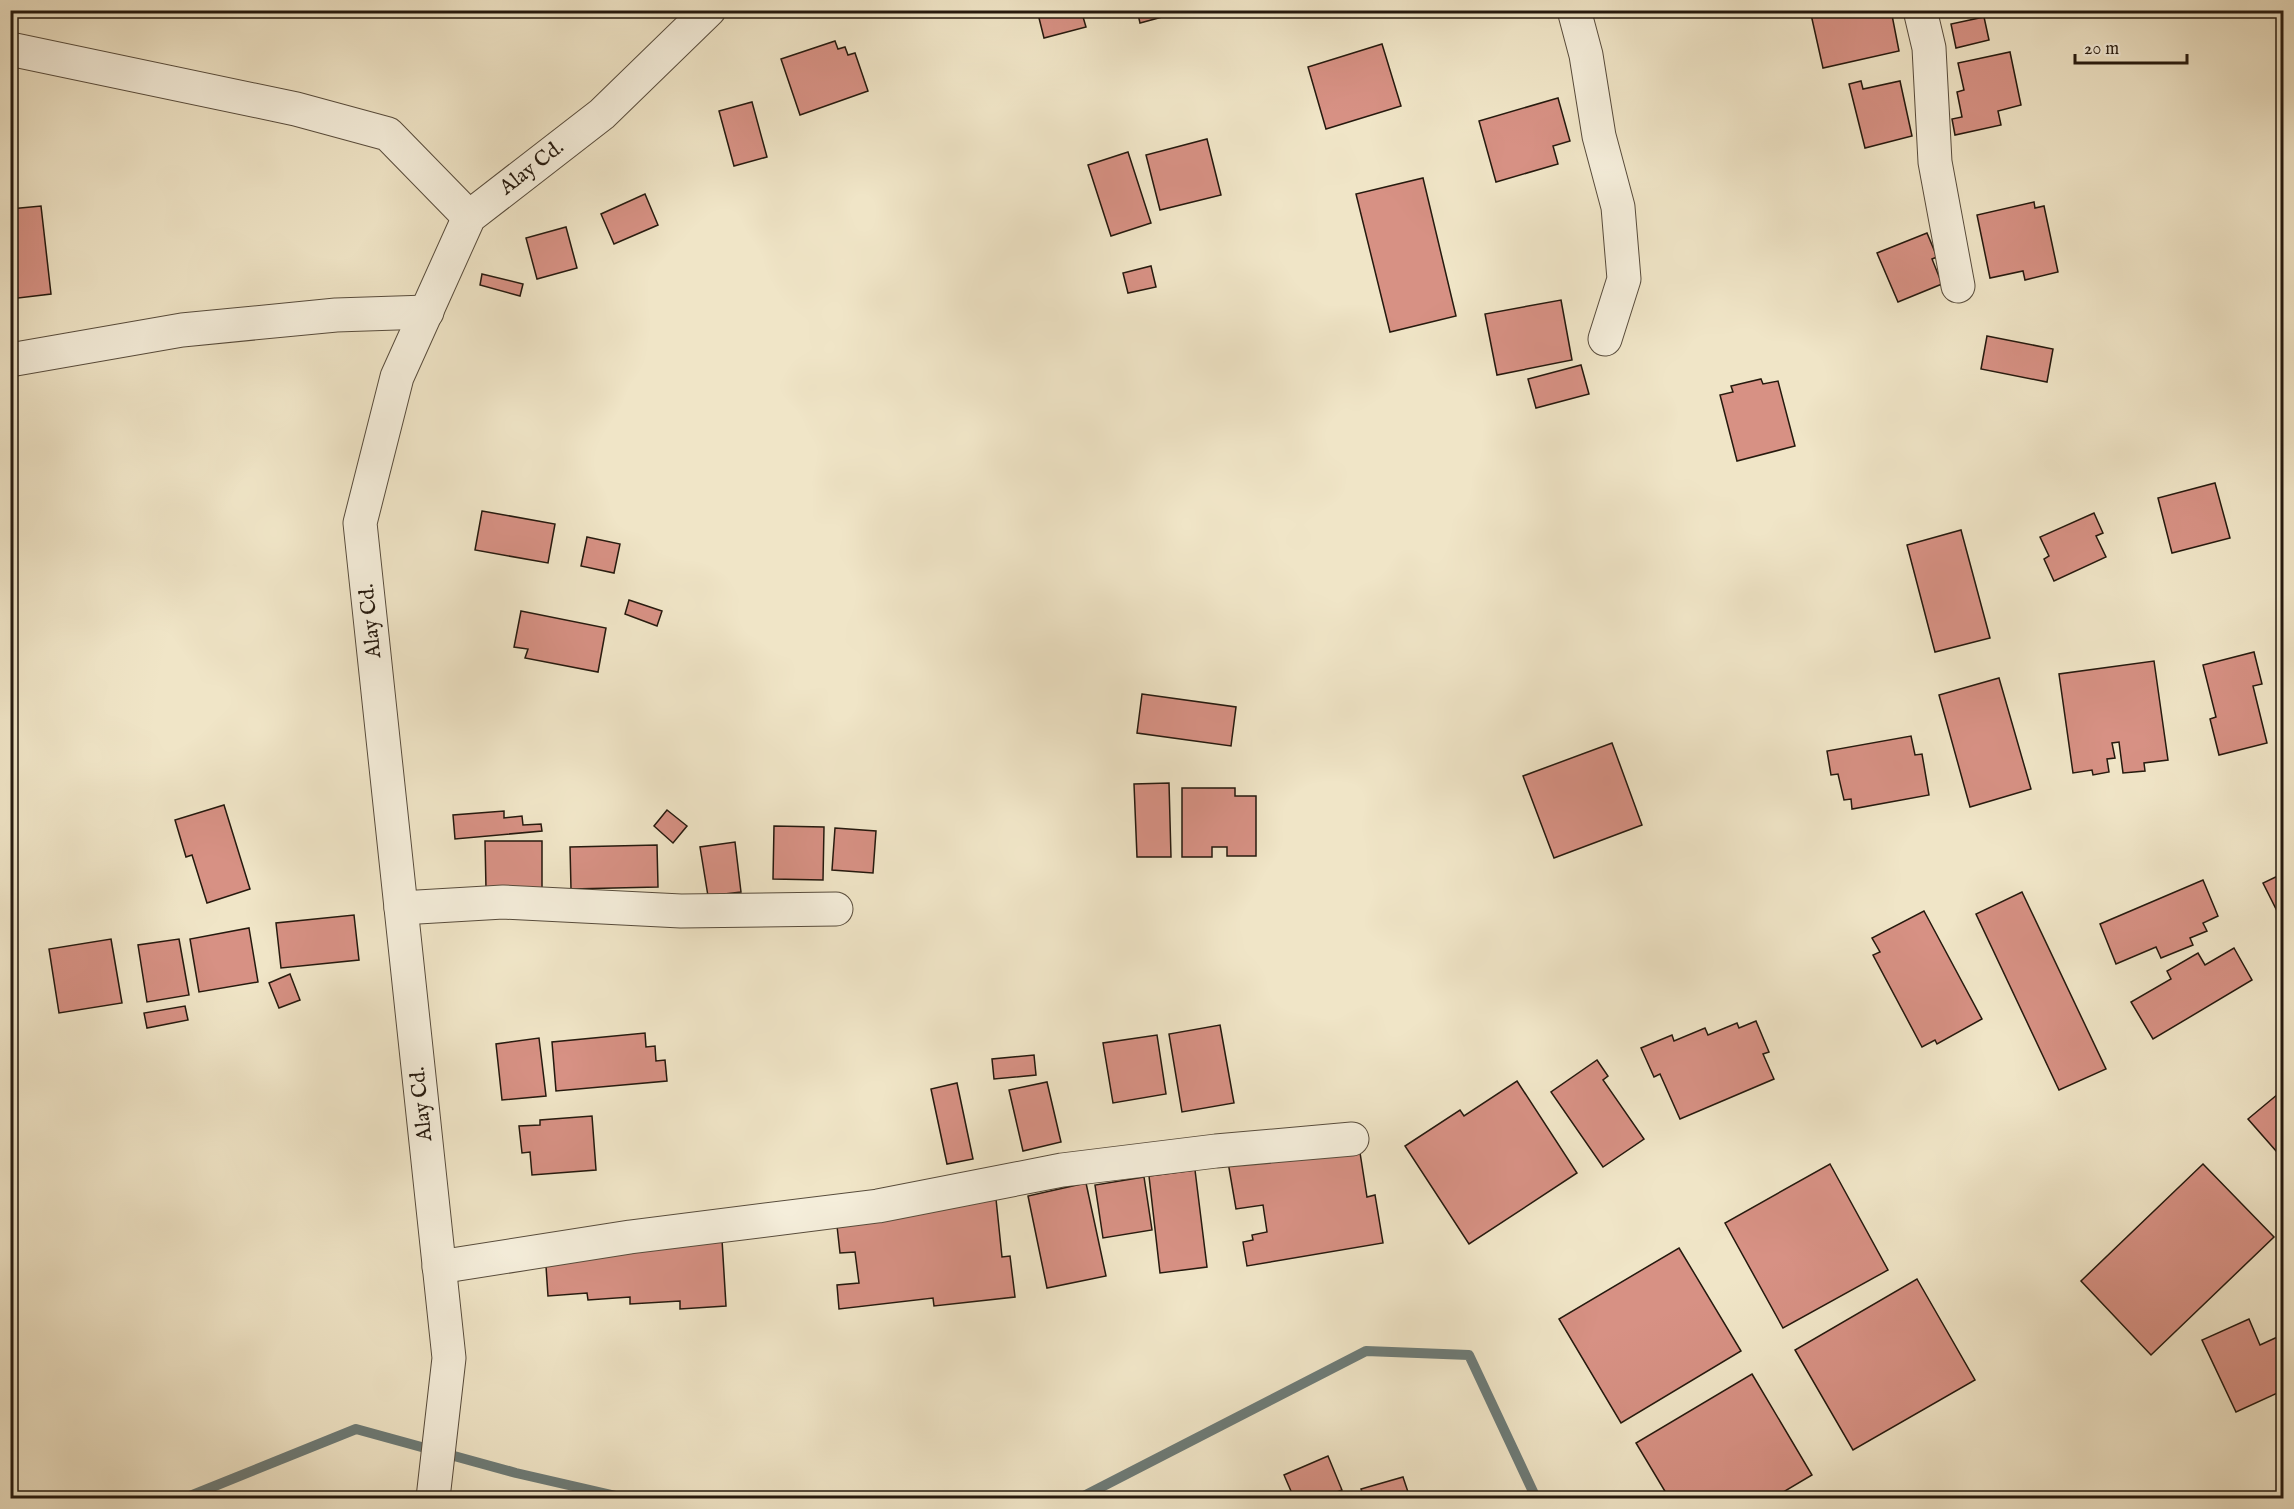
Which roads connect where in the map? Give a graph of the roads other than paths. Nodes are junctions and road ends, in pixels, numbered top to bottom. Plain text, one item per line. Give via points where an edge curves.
1 (709, 10) edge
2 (1574, 10) edge
3 (1920, 10) edge
4 (10, 49) edge
5 (469, 218) junction
6 (1958, 286) dead end
7 (427, 312) junction
8 (1605, 339) dead end
9 (10, 360) edge
10 (401, 908) junction
11 (836, 909) dead end
12 (1352, 1139) dead end
13 (439, 1268) junction
14 (439, 1492) edge

1 - 5 street, Alay Cd. via 602,114
2 - 8 street via 1586,55 1599,136 1618,207 1624,279
3 - 6 street via 1929,48 1935,162
4 - 5 street via 296,109 388,134
5 - 7 street, Alay Cd.
7 - 9 street via 336,315 182,330
7 - 10 street, Alay Cd. via 397,377 360,523
10 - 11 street via 503,902 681,911
10 - 13 street, Alay Cd.
12 - 13 street via 1062,1170 878,1206 630,1237
13 - 14 street, Alay Cd. via 449,1358

